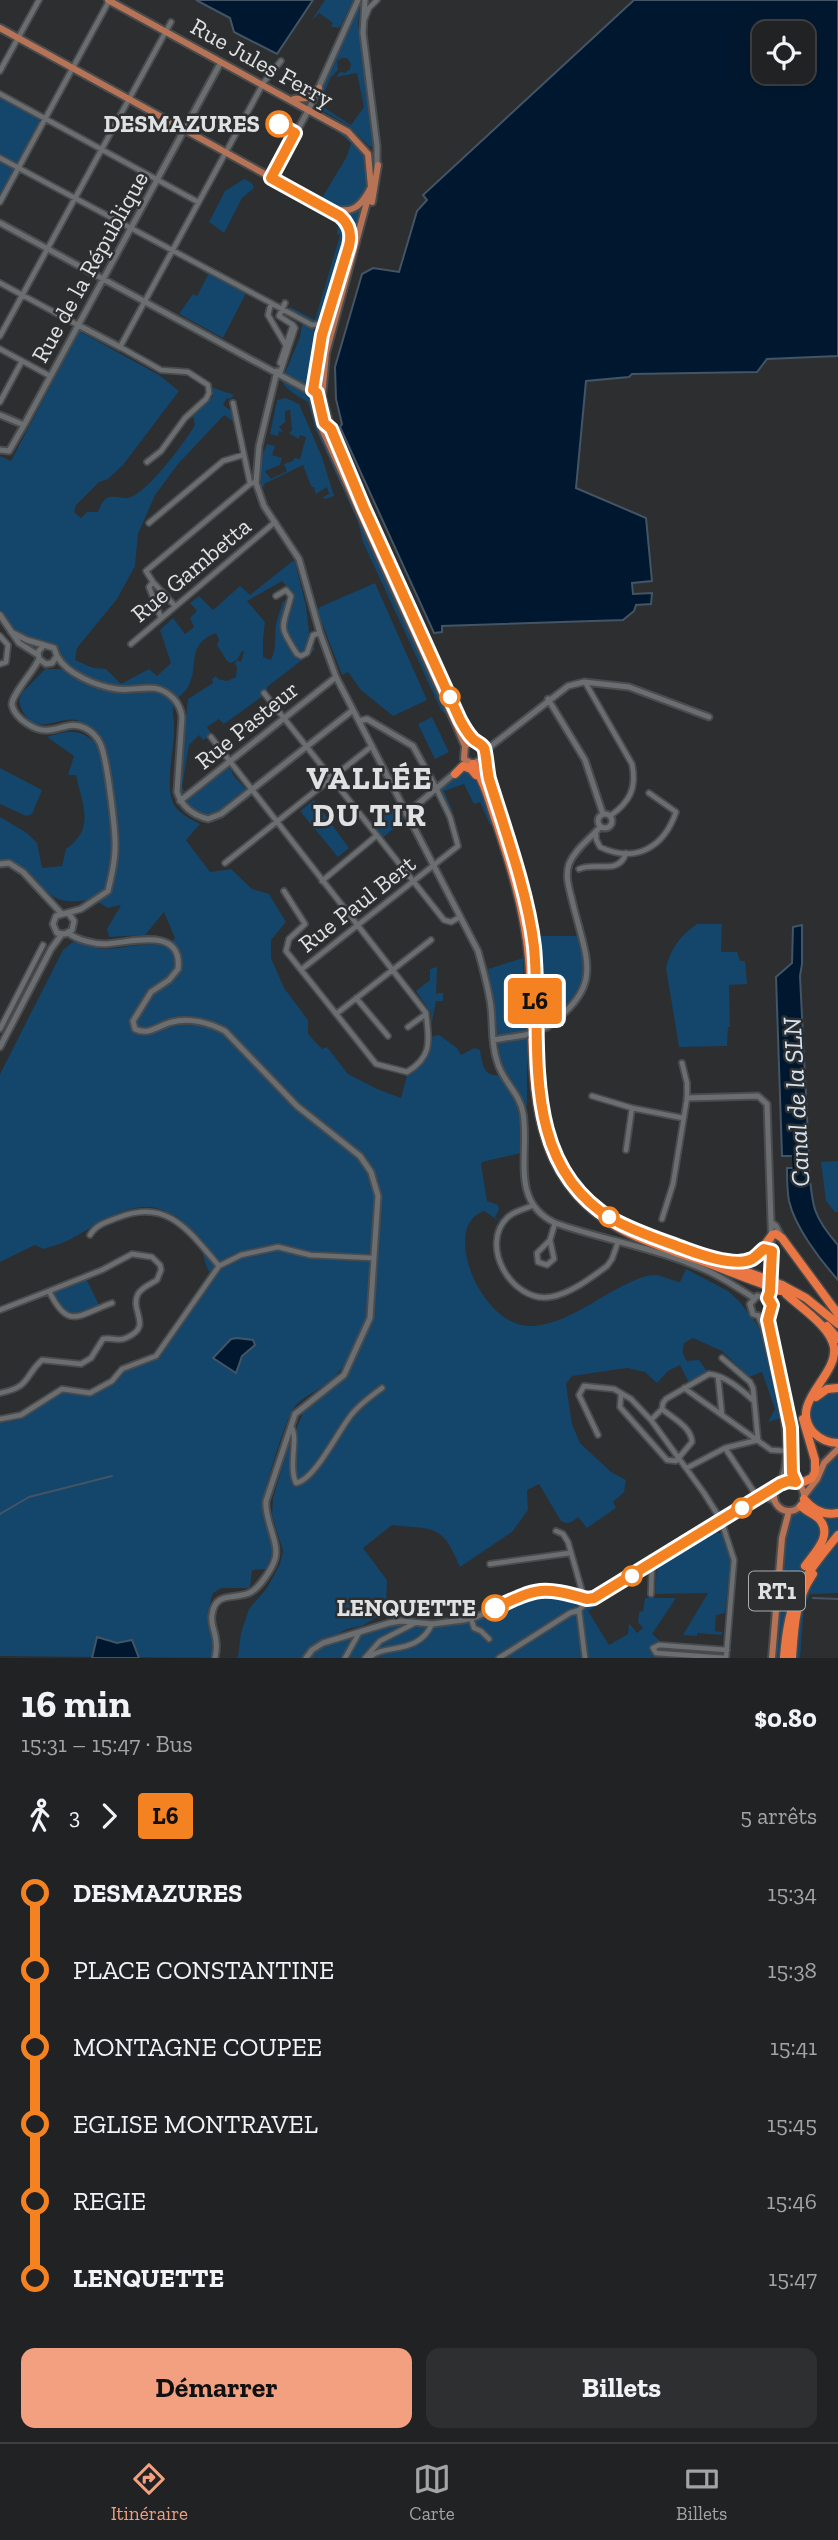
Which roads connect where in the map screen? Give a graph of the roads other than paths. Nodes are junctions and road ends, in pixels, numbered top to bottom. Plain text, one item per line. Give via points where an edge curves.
1 (39, 0) edge
2 (109, 0) edge
3 (358, 0) edge
4 (365, 0) edge
5 (377, 0) edge
6 (171, 22) dead end
7 (363, 26) junction
8 (0, 28) edge
9 (165, 31) junction
10 (18, 38) junction
11 (221, 61) junction
12 (281, 61) dead end
13 (73, 68) junction
14 (0, 71) edge
15 (263, 83) junction
16 (319, 88) junction
17 (0, 94) edge
18 (289, 98) junction
19 (128, 99) junction
20 (309, 109) junction
21 (45, 119) junction
22 (184, 130) junction
23 (101, 149) junction
24 (225, 152) junction
25 (0, 158) edge
26 (378, 165) junction
27 (18, 168) junction
28 (271, 178) junction
29 (157, 180) junction
30 (371, 184) junction
31 (75, 198) junction
32 (0, 202) edge
33 (198, 202) junction
34 (321, 205) junction
35 (0, 223) edge
36 (130, 229) junction
37 (47, 249) junction
38 (172, 250) junction
39 (349, 274) junction
40 (103, 279) junction
41 (0, 283) edge
42 (22, 295) junction
43 (333, 297) junction
44 (144, 301) junction
45 (271, 303) junction
46 (285, 303) dead end
47 (282, 309) junction
48 (292, 323) junction
49 (78, 325) junction
50 (277, 331) junction
51 (0, 336) edge
52 (285, 345) junction
53 (120, 347) junction
54 (0, 349) edge
55 (22, 361) junction
56 (278, 372) junction
57 (50, 376) junction
58 (313, 392) junction
59 (0, 402) edge
60 (233, 403) dead end
61 (0, 415) edge
62 (17, 423) junction
63 (24, 425) junction
64 (331, 429) junction
65 (14, 443) junction
66 (0, 450) edge
67 (243, 455) junction
68 (147, 462) dead end
69 (253, 483) junction
70 (275, 522) junction
71 (149, 523) dead end
72 (153, 582) junction
73 (276, 596) dead end
74 (175, 606) junction
75 (0, 614) edge
76 (161, 618) junction
77 (11, 632) junction
78 (320, 633) junction
79 (0, 636) edge
80 (131, 644) dead end
81 (43, 646) junction
82 (57, 656) junction
83 (38, 657) junction
84 (2, 664) edge
85 (48, 664) junction
86 (76, 674) junction
87 (335, 677) junction
88 (584, 682) junction
89 (20, 688) junction
90 (264, 693) dead end
91 (548, 699) junction
92 (353, 710) junction
93 (709, 717) dead end
94 (284, 718) junction
95 (460, 720) junction
96 (359, 721) junction
97 (211, 737) dead end
98 (502, 738) junction
99 (477, 742) junction
100 (489, 742) junction
101 (372, 746) junction
102 (465, 746) junction
103 (306, 747) junction
104 (463, 756) junction
105 (485, 756) junction
106 (229, 761) junction
107 (461, 764) junction
108 (472, 764) junction
109 (455, 774) junction
110 (332, 778) junction
111 (252, 790) junction
112 (437, 790) junction
113 (649, 793) dead end
114 (180, 801) junction
115 (406, 814) junction
116 (606, 815) junction
117 (277, 822) junction
118 (598, 830) junction
119 (376, 836) junction
120 (626, 853) junction
121 (225, 863) dead end
122 (0, 864) edge
123 (509, 864) junction
124 (433, 866) junction
125 (579, 869) dead end
126 (322, 881) junction
127 (412, 883) junction
128 (284, 891) dead end
129 (47, 901) junction
130 (93, 902) junction
131 (61, 913) junction
132 (69, 914) junction
133 (460, 917) junction
134 (54, 918) junction
135 (74, 924) junction
136 (359, 926) junction
137 (55, 931) junction
138 (65, 934) junction
139 (431, 940) dead end
140 (88, 941) junction
141 (43, 944) dead end
142 (51, 950) junction
143 (302, 969) junction
144 (393, 969) junction
145 (17, 997) junction
146 (356, 998) junction
147 (23, 1001) junction
148 (426, 1013) junction
149 (336, 1014) junction
150 (408, 1027) dead end
151 (0, 1029) edge
152 (388, 1035) dead end
153 (493, 1040) junction
154 (0, 1047) edge
155 (682, 1063) dead end
156 (592, 1096) dead end
157 (687, 1098) junction
158 (632, 1108) junction
159 (683, 1118) junction
160 (626, 1150) dead end
161 (532, 1206) junction
162 (662, 1219) dead end
163 (771, 1222) junction
164 (555, 1223) junction
165 (90, 1235) dead end
166 (772, 1235) junction
167 (782, 1238) junction
168 (550, 1240) junction
169 (618, 1242) junction
170 (772, 1251) junction
171 (759, 1253) junction
172 (702, 1255) junction
173 (373, 1258) junction
174 (219, 1266) junction
175 (761, 1280) junction
176 (49, 1290) junction
177 (783, 1290) junction
178 (754, 1298) junction
179 (768, 1298) junction
180 (112, 1303) dead end
181 (816, 1305) junction
182 (0, 1310) edge
183 (768, 1314) junction
184 (838, 1314) edge
185 (759, 1317) junction
186 (838, 1324) edge
187 (838, 1330) edge
188 (838, 1339) edge
189 (722, 1358) dead end
190 (718, 1376) junction
191 (822, 1380) junction
192 (382, 1388) dead end
193 (684, 1388) junction
194 (838, 1388) edge
195 (0, 1393) edge
196 (621, 1394) junction
197 (754, 1402) junction
198 (662, 1409) junction
199 (722, 1415) junction
200 (0, 1419) edge
201 (651, 1419) junction
202 (290, 1426) junction
203 (598, 1436) dead end
204 (758, 1440) junction
205 (838, 1441) edge
206 (725, 1448) junction
207 (838, 1449) edge
208 (787, 1451) junction
209 (680, 1459) junction
210 (687, 1468) junction
211 (798, 1483) junction
212 (779, 1485) junction
213 (760, 1497) junction
214 (803, 1500) junction
215 (775, 1501) junction
216 (780, 1508) junction
217 (789, 1511) junction
218 (838, 1513) edge
219 (721, 1520) junction
220 (784, 1524) junction
221 (556, 1531) dead end
222 (838, 1533) edge
223 (837, 1543) edge
224 (570, 1553) junction
225 (652, 1563) junction
226 (490, 1564) dead end
227 (651, 1594) dead end
228 (587, 1598) junction
229 (792, 1604) junction
230 (579, 1610) junction
231 (471, 1618) junction
232 (415, 1622) junction
233 (432, 1623) junction
234 (359, 1633) junction
235 (489, 1639) dead end
236 (726, 1650) junction
237 (215, 1658) edge
238 (306, 1658) edge
239 (345, 1658) edge
240 (367, 1658) edge
241 (499, 1658) edge
242 (584, 1658) edge
243 (726, 1658) edge
244 (772, 1658) edge
245 (784, 1658) edge
246 (792, 1658) edge

1 - 10 street
2 - 9 main road, Rue Jules Ferry
2 - 13 street
3 - 16 street
4 - 7 street
5 - 7 street
6 - 9 street
7 - 26 street
8 - 10 main road
9 - 11 main road, Rue Jules Ferry
9 - 19 street
10 - 13 main road
10 - 14 street
11 - 15 main road, Rue Jules Ferry
11 - 22 street, Rue de la République
12 - 15 street
13 - 19 main road
13 - 21 street
15 - 18 main road, Rue Jules Ferry
15 - 24 street
16 - 18 main road via 305,99
16 - 20 street
17 - 21 street
18 - 20 main road, Rue Jules Ferry
19 - 22 main road
19 - 23 street
20 - 28 street
20 - 30 main road, Rue Jules Ferry via 363,146 370,162
21 - 23 street
21 - 27 street
22 - 24 main road
22 - 29 street, Rue de la République
23 - 29 street
23 - 31 street
24 - 28 main road
24 - 33 street
25 - 27 street
26 - 30 street
26 - 39 main road via 370,211
27 - 31 street
27 - 32 street
28 - 34 main road
29 - 33 street
29 - 36 street, Rue de la République
30 - 34 main road via 361,204 352,210
30 - 39 main road
31 - 36 street
31 - 37 street
33 - 38 street
34 - 43 main road via 346,222 351,236
35 - 37 street
36 - 38 street
36 - 40 street, Rue de la République
37 - 40 street
37 - 42 street
38 - 44 street
38 - 45 street
39 - 64 main road via 323,367 322,397
40 - 44 street
40 - 49 street, Rue de la République
41 - 42 street
42 - 49 street
42 - 51 street
43 - 47 street via 320,324 312,325
43 - 48 street via 319,328
43 - 58 main road
44 - 53 street
44 - 56 street
45 - 47 street
45 - 50 street via 268,315
46 - 47 street
47 - 48 street via 281,318
48 - 50 street
48 - 52 street
48 - 56 street via 295,328
49 - 53 street
49 - 57 street, Rue de la République
50 - 52 street
52 - 56 street
53 - 68 street via 159,369 188,372 208,385 206,399
54 - 55 street
55 - 57 street
55 - 59 street
56 - 58 street
56 - 69 street
57 - 63 street, Rue de la République
58 - 64 main road via 324,423
58 - 102 main road via 322,429
60 - 67 street
61 - 62 street
62 - 63 street
62 - 65 street via 20,428
63 - 65 street, Rue de la République
64 - 95 main road
65 - 66 street, Rue de la République via 9,451
67 - 69 street
67 - 71 street via 223,461
69 - 70 street
69 - 72 street via 146,571
70 - 74 street, Rue Gambetta
70 - 78 street via 299,559
72 - 74 street
72 - 76 street via 149,587
73 - 78 street via 286,590 291,596 282,632 297,654 307,653 313,635
74 - 76 street, Rue Gambetta
75 - 77 street
76 - 80 street, Rue Gambetta
77 - 81 street
77 - 83 street
78 - 87 street
79 - 84 street via 8,645
81 - 82 street via 54,648
81 - 83 street
82 - 85 street
82 - 86 street
83 - 85 street
83 - 89 street
85 - 86 street
85 - 89 street
86 - 114 street via 118,689 155,687 177,703 182,717 176,783
87 - 92 street
87 - 94 street, Rue Pasteur
88 - 91 street
88 - 93 street via 629,687
88 - 116 street via 632,764 635,777 630,797
89 - 130 street via 12,703 23,720 46,731 77,725 102,745 115,849 108,891
90 - 94 street
91 - 98 street
91 - 116 street via 585,760
92 - 96 street
92 - 103 street
94 - 103 street
94 - 106 street, Rue Pasteur
95 - 99 main road
95 - 100 main road via 470,733
96 - 101 street
96 - 112 street via 367,719 413,746
97 - 106 street
98 - 100 street
98 - 105 street
99 - 100 street
99 - 102 main road
99 - 105 main road
101 - 110 street
101 - 115 street
102 - 104 main road
103 - 110 street
103 - 111 street
104 - 107 street
104 - 108 main road
105 - 108 main road
105 - 172 highway via 534,949 538,1065 551,1145 569,1179 601,1211 625,1226
106 - 111 street
106 - 114 street, Rue Pasteur
107 - 108 street
107 - 109 street
108 - 123 highway via 481,775
109 - 112 street
109 - 123 highway via 463,766 475,773
110 - 117 street
110 - 119 street
111 - 114 street via 210,820 195,815
111 - 117 street
112 - 115 street
112 - 124 street, Rue Paul Bert via 458,846
113 - 120 street via 676,813 673,823 661,842
115 - 124 street
116 - 118 street via 598,819
116 - 118 street via 611,825
117 - 121 street
117 - 126 street
118 - 120 street via 600,847
118 - 153 street, bridge via 568,866 567,881 588,961 587,980 572,1007 547,1027
119 - 126 street
119 - 127 street
120 - 125 street via 611,867
122 - 129 street via 9,863 23,872
123 - 175 highway via 527,938 539,1118 559,1172 584,1203 613,1225
124 - 127 street, Rue Paul Bert
124 - 133 street
126 - 136 street
127 - 133 street via 447,922
127 - 136 street, Rue Paul Bert
128 - 143 street via 305,924 286,946
129 - 131 street
129 - 134 street
130 - 132 street
130 - 135 street
131 - 132 street
131 - 134 street
132 - 135 street
133 - 153 street via 478,951
134 - 137 street
135 - 138 street
135 - 140 street
136 - 143 street, Rue Paul Bert
136 - 144 street
137 - 138 street
137 - 142 street
138 - 140 street
138 - 142 street
139 - 144 street
140 - 173 street via 159,940 170,944 177,954 178,969 145,998 133,1025 146,1032 173,1021 213,1024 297,1106 360,1156 379,1196
141 - 145 street
142 - 147 street
143 - 149 street
144 - 146 street
144 - 148 street
145 - 147 street
145 - 151 street
146 - 149 street
146 - 152 street
147 - 154 street
148 - 149 street via 429,1038 425,1057 407,1072 380,1066
148 - 150 street
153 - 161 street via 499,1068 523,1111 525,1184
155 - 157 street
156 - 158 street
157 - 159 street
157 - 163 street via 758,1096 765,1100
158 - 159 street
158 - 160 street
159 - 162 street via 673,1184
161 - 164 street
161 - 169 street via 505,1220 497,1257 506,1275 528,1293 547,1298 561,1294 611,1262
163 - 166 street
163 - 167 street
164 - 168 street
164 - 169 street
165 - 174 street via 94,1228 125,1214 153,1210 178,1222
166 - 167 highway
166 - 170 street
166 - 171 highway
167 - 184 highway
168 - 168 street via 537,1253 542,1265 554,1259
169 - 178 street via 697,1267
170 - 171 highway
170 - 179 street
171 - 172 highway via 744,1262
172 - 175 highway
173 - 174 street via 310,1255 278,1247 241,1255
173 - 202 street via 369,1318 344,1375 300,1408
174 - 200 street via 156,1356 122,1369 90,1394 62,1389 21,1415
175 - 177 highway, bridge
176 - 180 street via 57,1308 69,1316
176 - 182 street
176 - 195 street via 132,1254 152,1257 160,1265 157,1280 138,1294 141,1321 137,1331 120,1340 103,1339 91,1358 80,1364 42,1360 27,1381
177 - 181 highway
177 - 188 highway via 822,1320
177 - 191 highway via 820,1325 834,1346 833,1363
178 - 179 street
178 - 185 street via 750,1308
179 - 183 street via 772,1305
181 - 186 highway
181 - 187 highway
183 - 185 street
183 - 211 street via 791,1428 792,1473
185 - 208 street
189 - 197 street via 750,1382
190 - 193 street via 704,1375
190 - 197 street
190 - 199 street
191 - 205 highway via 810,1400 807,1419 819,1437
191 - 211 highway via 806,1401 803,1416 815,1472 810,1481
192 - 202 street via 353,1412 313,1470 296,1483 291,1467 295,1433
193 - 198 street via 666,1399
193 - 199 street
194 - 205 highway via 817,1396 811,1416 816,1429
196 - 201 street
196 - 203 street via 589,1386 580,1390
196 - 209 street via 620,1407 636,1427 667,1460
197 - 204 street
198 - 201 street
198 - 209 street via 691,1433 692,1442
199 - 204 street
201 - 209 street
202 - 237 street via 266,1501 277,1552 274,1562 253,1591 225,1596 215,1605
204 - 206 street
204 - 208 street via 771,1450
206 - 210 street
206 - 213 street
207 - 214 main road via 824,1463
208 - 212 street
209 - 210 street
210 - 219 street
211 - 212 main road
211 - 214 main road
212 - 213 street
212 - 215 main road
213 - 215 street
213 - 219 street
214 - 217 main road
214 - 218 highway via 819,1512
214 - 229 highway via 821,1521 824,1534 798,1578
215 - 216 main road
216 - 217 main road
216 - 220 main road, RT1
217 - 220 main road, RT1
219 - 225 street
219 - 236 street via 734,1560
220 - 244 main road, RT1
221 - 224 street via 563,1534
222 - 229 highway via 802,1580
223 - 246 highway via 802,1593
224 - 226 street
224 - 228 street
225 - 227 street
225 - 228 street
228 - 230 street
228 - 231 street via 537,1591
229 - 245 highway
230 - 241 street
230 - 242 street
231 - 233 street
231 - 235 street via 474,1628
232 - 233 street
232 - 234 street
232 - 240 street via 380,1641
233 - 240 street via 409,1645
234 - 238 street via 316,1647
234 - 239 street
236 - 243 street
236 - 243 street via 653,1648 656,1653

